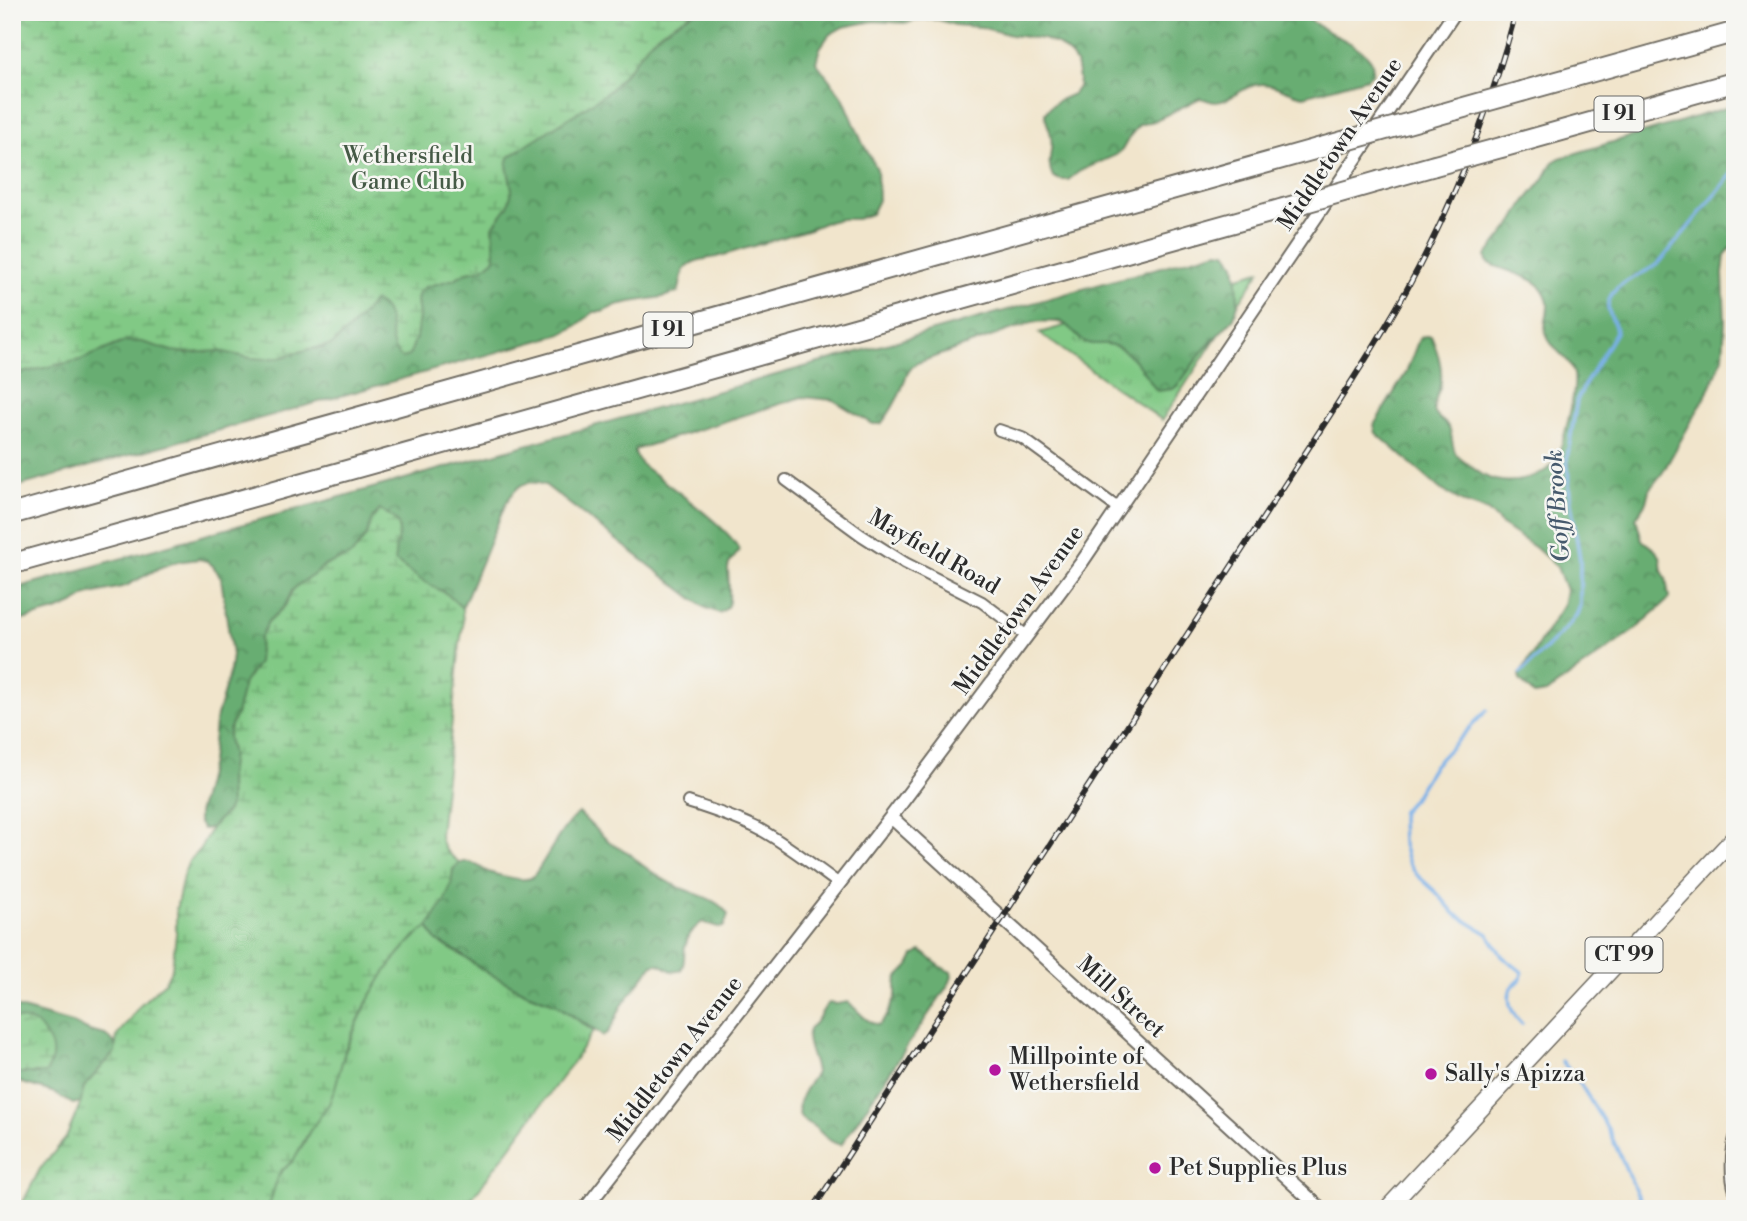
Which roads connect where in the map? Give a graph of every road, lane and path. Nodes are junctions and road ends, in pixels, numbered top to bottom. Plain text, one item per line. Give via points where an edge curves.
1 (1455, 12) edge
2 (1735, 32) edge
3 (1735, 82) edge
4 (999, 430) dead end
5 (786, 480) dead end
6 (1119, 509) junction
7 (12, 514) edge
8 (12, 564) edge
9 (1027, 636) junction
10 (688, 802) dead end
11 (891, 817) junction
12 (1735, 837) edge
13 (839, 884) junction
14 (1735, 1138) edge
15 (1735, 1191) edge
16 (585, 1209) edge
17 (1321, 1209) edge
18 (1387, 1209) edge

1 - 6 street, Middletown Avenue
2 - 7 highway, I 91, bridge
3 - 8 highway, I 91, bridge
4 - 6 street via 1022,438
5 - 9 street, Mayfield Road via 861,535 982,602
6 - 9 street, Middletown Avenue
9 - 11 street, Middletown Avenue
10 - 13 street via 759,829
11 - 13 street, Middletown Avenue
11 - 17 street, Mill Street
12 - 18 main road, CT 99
13 - 16 street, Middletown Avenue
14 - 15 street

